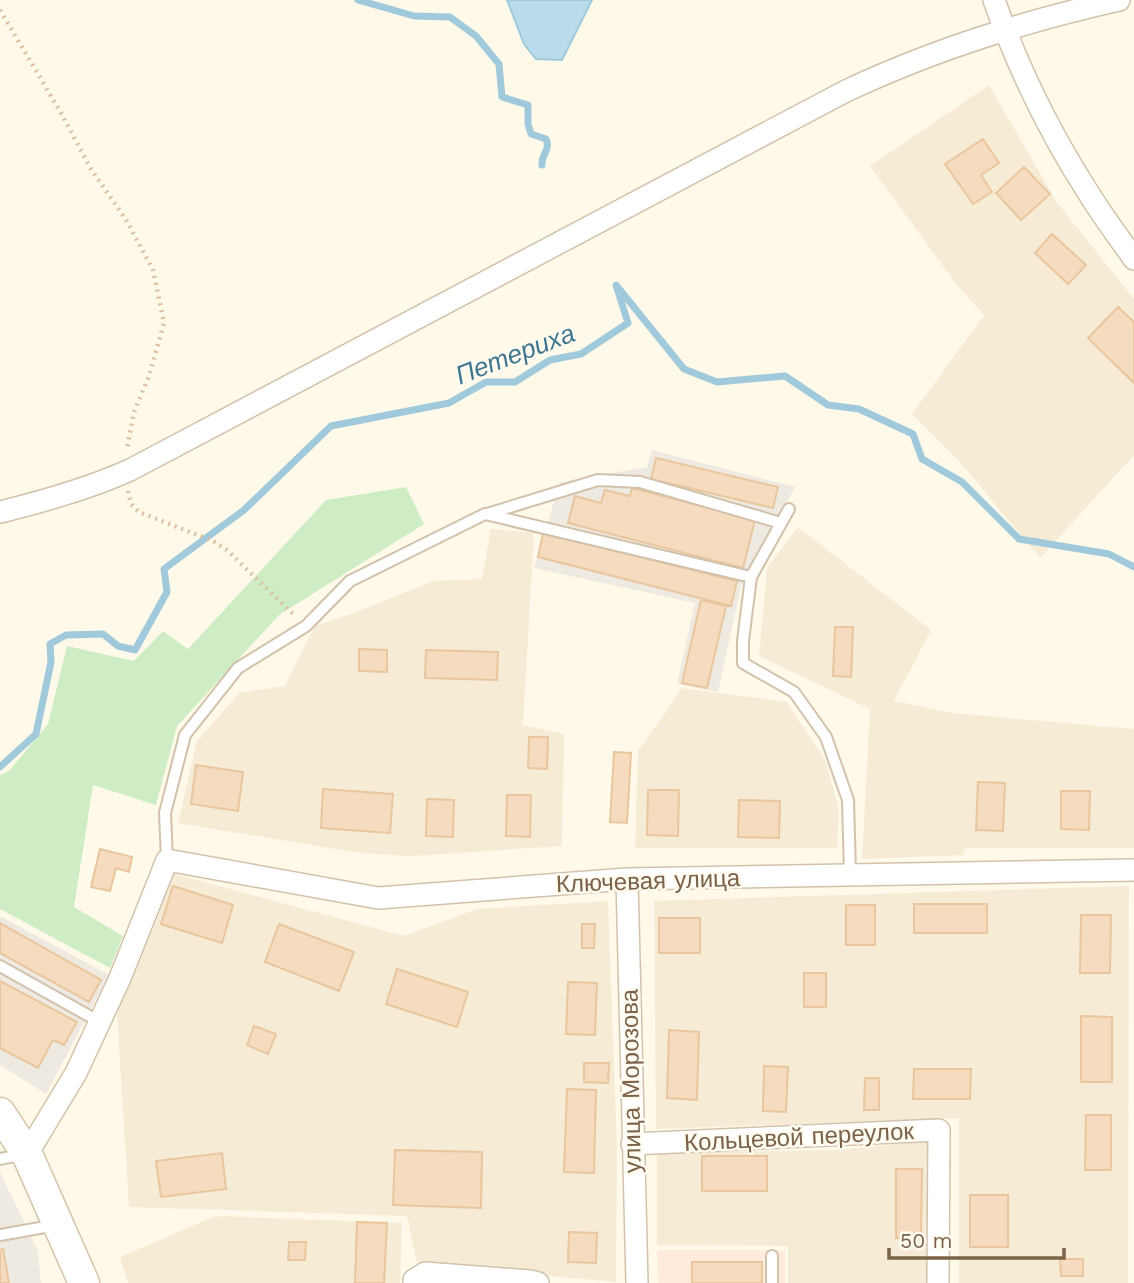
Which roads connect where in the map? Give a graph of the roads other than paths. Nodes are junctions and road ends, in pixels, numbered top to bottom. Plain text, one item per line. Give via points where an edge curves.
1 (994, 0) edge
2 (1119, 0) edge
3 (1005, 30) junction
4 (1134, 259) edge
5 (789, 509) dead end
6 (0, 512) edge
7 (485, 514) junction
8 (781, 523) junction
9 (751, 577) junction
10 (167, 860) junction
11 (1134, 870) edge
12 (850, 875) junction
13 (627, 879) junction
14 (0, 966) edge
15 (100, 1021) junction
16 (0, 1113) edge
17 (632, 1144) junction
18 (13, 1156) edge
19 (59, 1225) junction
20 (0, 1235) edge
21 (772, 1256) dead end
22 (84, 1283) edge
23 (414, 1283) edge
24 (538, 1283) edge
25 (637, 1283) edge
26 (772, 1283) edge
27 (938, 1283) edge

1 - 3 street
2 - 3 street
3 - 4 street via 1041,110 1090,197
3 - 6 street via 846,91 110,480
5 - 8 lane
7 - 8 lane via 598,480 640,482
7 - 9 lane
7 - 10 lane via 350,580 306,626 239,668 185,735 165,813
8 - 9 lane
9 - 12 lane via 743,663 794,692 826,737 848,800
10 - 13 street, Ключевая улица via 378,898
10 - 15 street
11 - 12 street, Ключевая улица
12 - 13 street, Ключевая улица
13 - 17 street, улица Морозова
14 - 15 lane
15 - 18 street via 76,1073
16 - 18 street
17 - 25 street, улица Морозова
17 - 27 street, Кольцевой переулок via 939,1130
18 - 19 street
19 - 20 lane
19 - 22 street
21 - 26 lane
23 - 24 street via 425,1273

